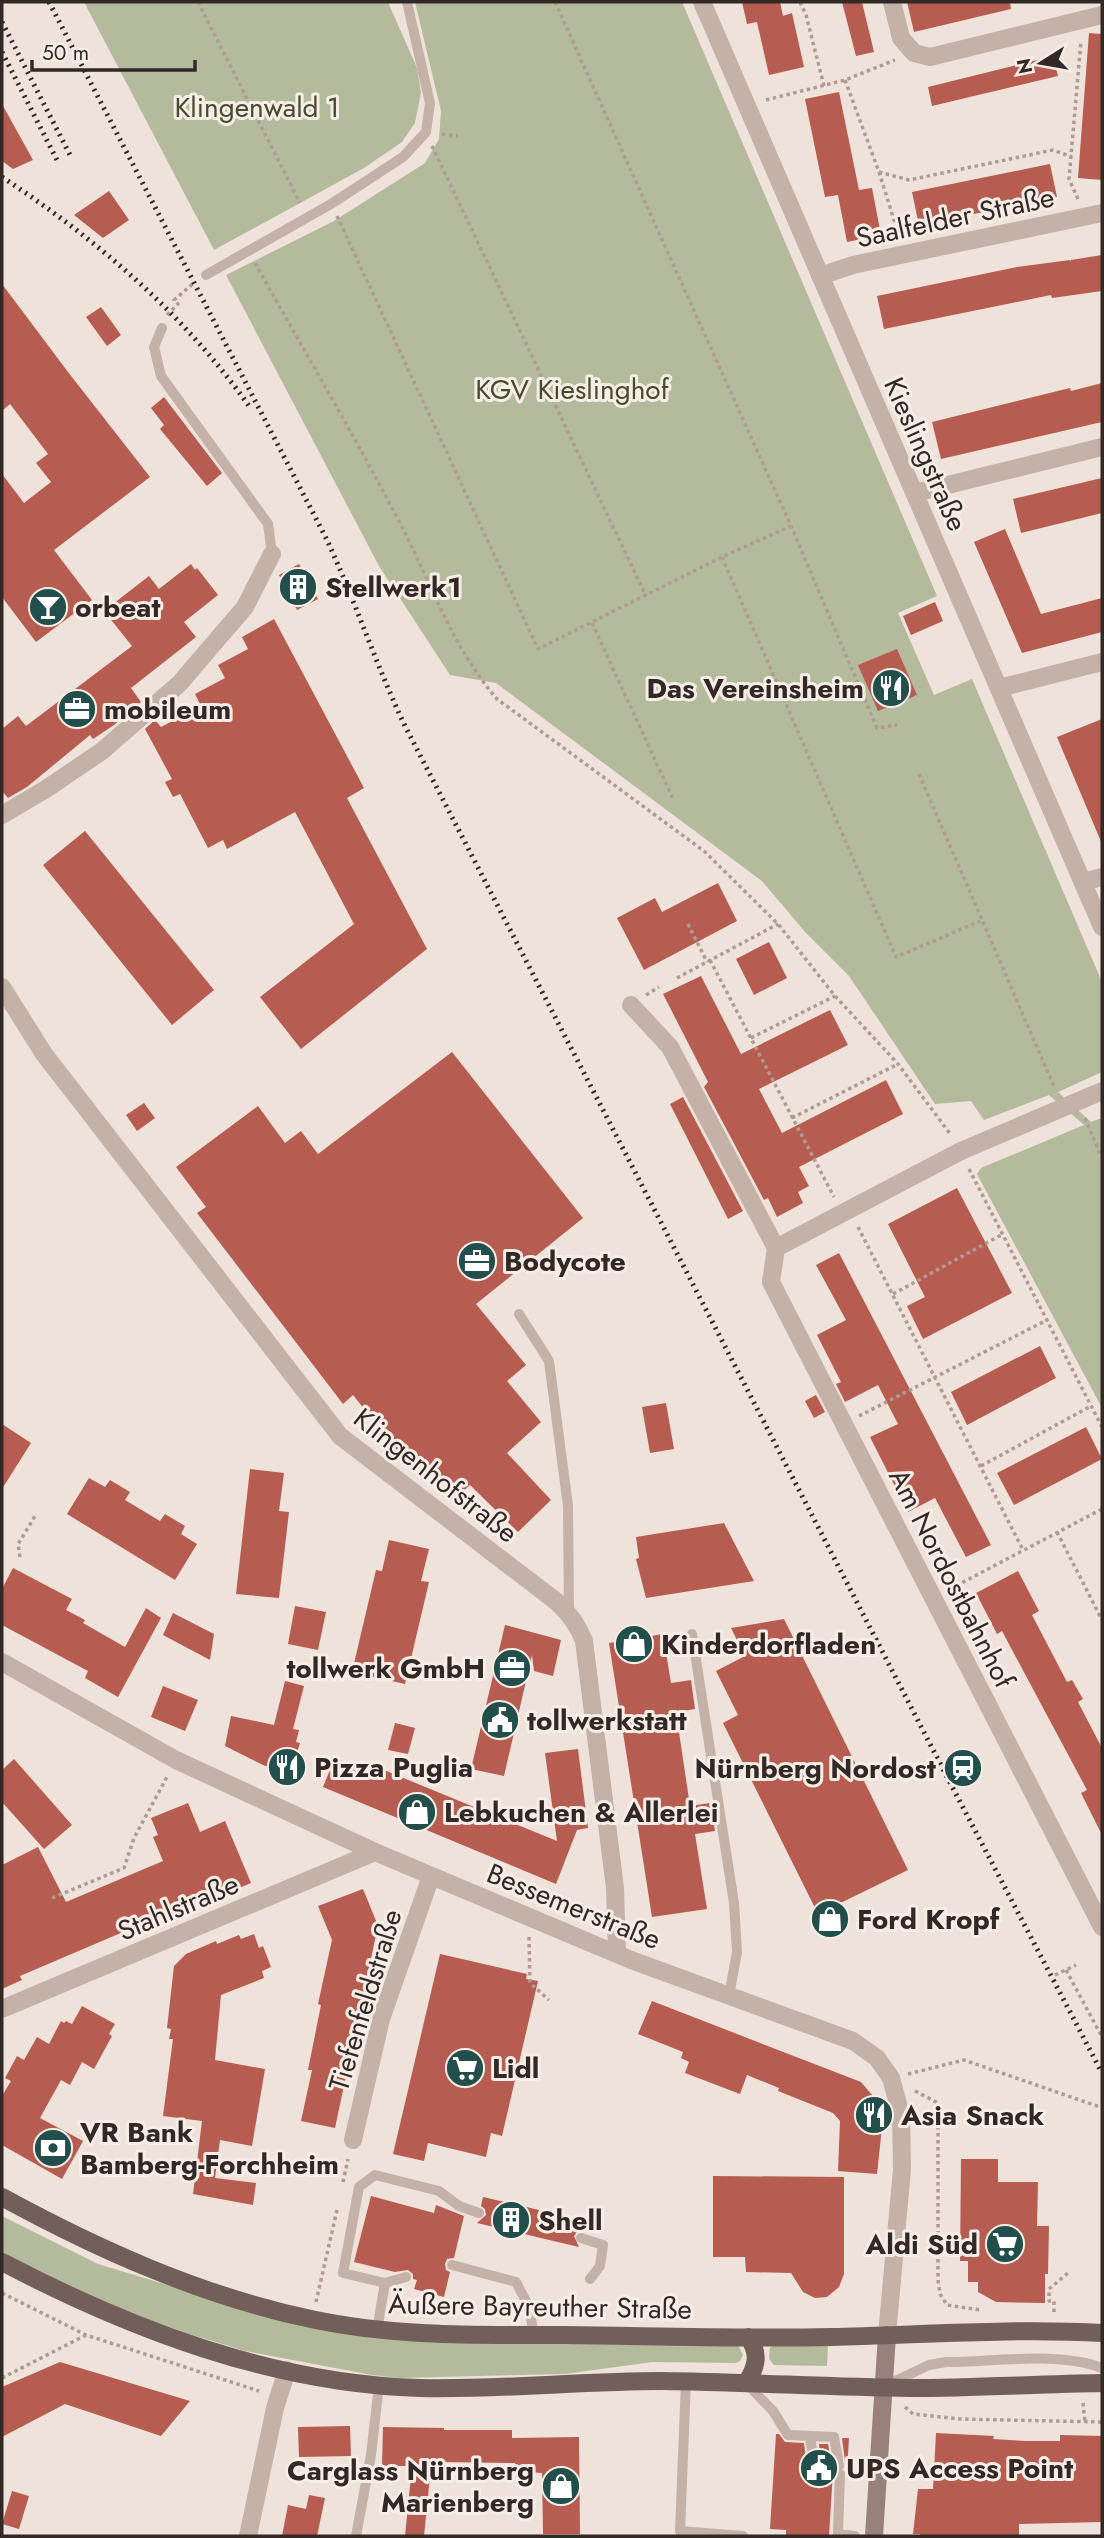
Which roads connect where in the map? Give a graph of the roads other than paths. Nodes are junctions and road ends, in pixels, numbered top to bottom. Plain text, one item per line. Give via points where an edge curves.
1 (407, 2) edge
2 (702, 2) edge
3 (892, 2) edge
4 (1102, 15) edge
5 (1094, 215) edge
6 (206, 275) road end
7 (820, 276) junction
8 (162, 328) road end
9 (1102, 447) edge
10 (915, 493) junction
11 (272, 554) joint
12 (1102, 662) edge
13 (999, 688) junction
14 (2, 815) edge
15 (1102, 877) edge
16 (1083, 882) junction
17 (1102, 927) edge
18 (2, 987) edge
19 (631, 1005) dead end
20 (1102, 1091) edge
21 (776, 1248) junction
22 (519, 1314) dead end
23 (569, 1614) junction
24 (692, 1633) dead end
25 (2, 1662) edge
26 (375, 1852) junction
27 (431, 1876) junction
28 (1102, 1927) edge
29 (617, 1953) junction
30 (729, 1996) junction
31 (2, 2009) edge
32 (353, 2140) road end
33 (2, 2197) edge
34 (479, 2213) dead end
35 (581, 2238) dead end
36 (2, 2262) edge
37 (452, 2265) dead end
38 (406, 2277) dead end
39 (590, 2278) dead end
40 (385, 2283) junction
41 (377, 2330) junction
42 (1102, 2333) edge
43 (534, 2335) junction
44 (887, 2335) junction
45 (748, 2337) junction
46 (1102, 2368) edge
47 (287, 2370) junction
48 (686, 2381) junction
49 (746, 2383) junction
50 (1102, 2383) edge
51 (379, 2385) junction
52 (883, 2387) junction
53 (810, 2436) junction
54 (814, 2465) dead end
55 (837, 2535) edge
56 (248, 2536) edge
57 (356, 2536) edge
58 (743, 2536) edge
59 (855, 2536) edge
60 (874, 2536) edge

1 - 6 lane via 430,103 426,132 403,157 331,204
2 - 7 street, Kieslingstraße
3 - 4 street via 901,38 914,53 930,57
5 - 7 street, Saalfelder Straße
7 - 10 street, Kieslingstraße
8 - 11 lane via 154,347 161,376 268,524
9 - 10 street
10 - 13 street, Kieslingstraße
11 - 14 street via 245,607 178,684 102,751
12 - 13 street
13 - 16 street, Kieslingstraße
15 - 16 street
16 - 17 street, Kieslingstraße
18 - 23 street, Klingenhofstraße via 44,1054 340,1436
19 - 21 street via 670,1047
20 - 21 street via 961,1151
21 - 28 street, Am Nordostbahnhof via 771,1282
22 - 23 lane via 549,1361 568,1506
23 - 29 street, Klingenhofstraße via 584,1641 615,1888
24 - 30 lane via 734,1903 737,1952
25 - 26 street, Bessemerstraße via 176,1760
26 - 27 street, Bessemerstraße
26 - 31 street, Stahlstraße
27 - 29 street, Bessemerstraße
27 - 32 street, Tiefenfeldstraße via 381,2019
29 - 30 street, Bessemerstraße
30 - 44 street, Bessemerstraße via 853,2041 877,2058 891,2078 903,2144
33 - 41 main road, Äußere Bayreuther Straße via 76,2236 232,2298
34 - 40 lane via 459,2206 439,2190 375,2175 359,2187 343,2273
35 - 39 lane via 603,2245 600,2266
36 - 47 main road via 172,2338
37 - 43 lane via 516,2282 529,2307
38 - 40 lane
40 - 41 lane
41 - 43 main road, Äußere Bayreuther Straße
42 - 44 main road, Äußere Bayreuther Straße
43 - 45 main road, Äußere Bayreuther Straße
44 - 45 main road, Äußere Bayreuther Straße
44 - 52 main road
45 - 49 main road via 756,2357
46 - 52 lane via 1055,2360 946,2362
47 - 51 main road
47 - 56 street
48 - 49 main road
48 - 51 main road via 439,2388
48 - 58 lane via 680,2532
49 - 52 main road
49 - 53 lane via 788,2435
50 - 52 main road
51 - 57 lane
52 - 60 main road
53 - 54 lane
53 - 55 lane via 834,2437 840,2470
55 - 59 lane

